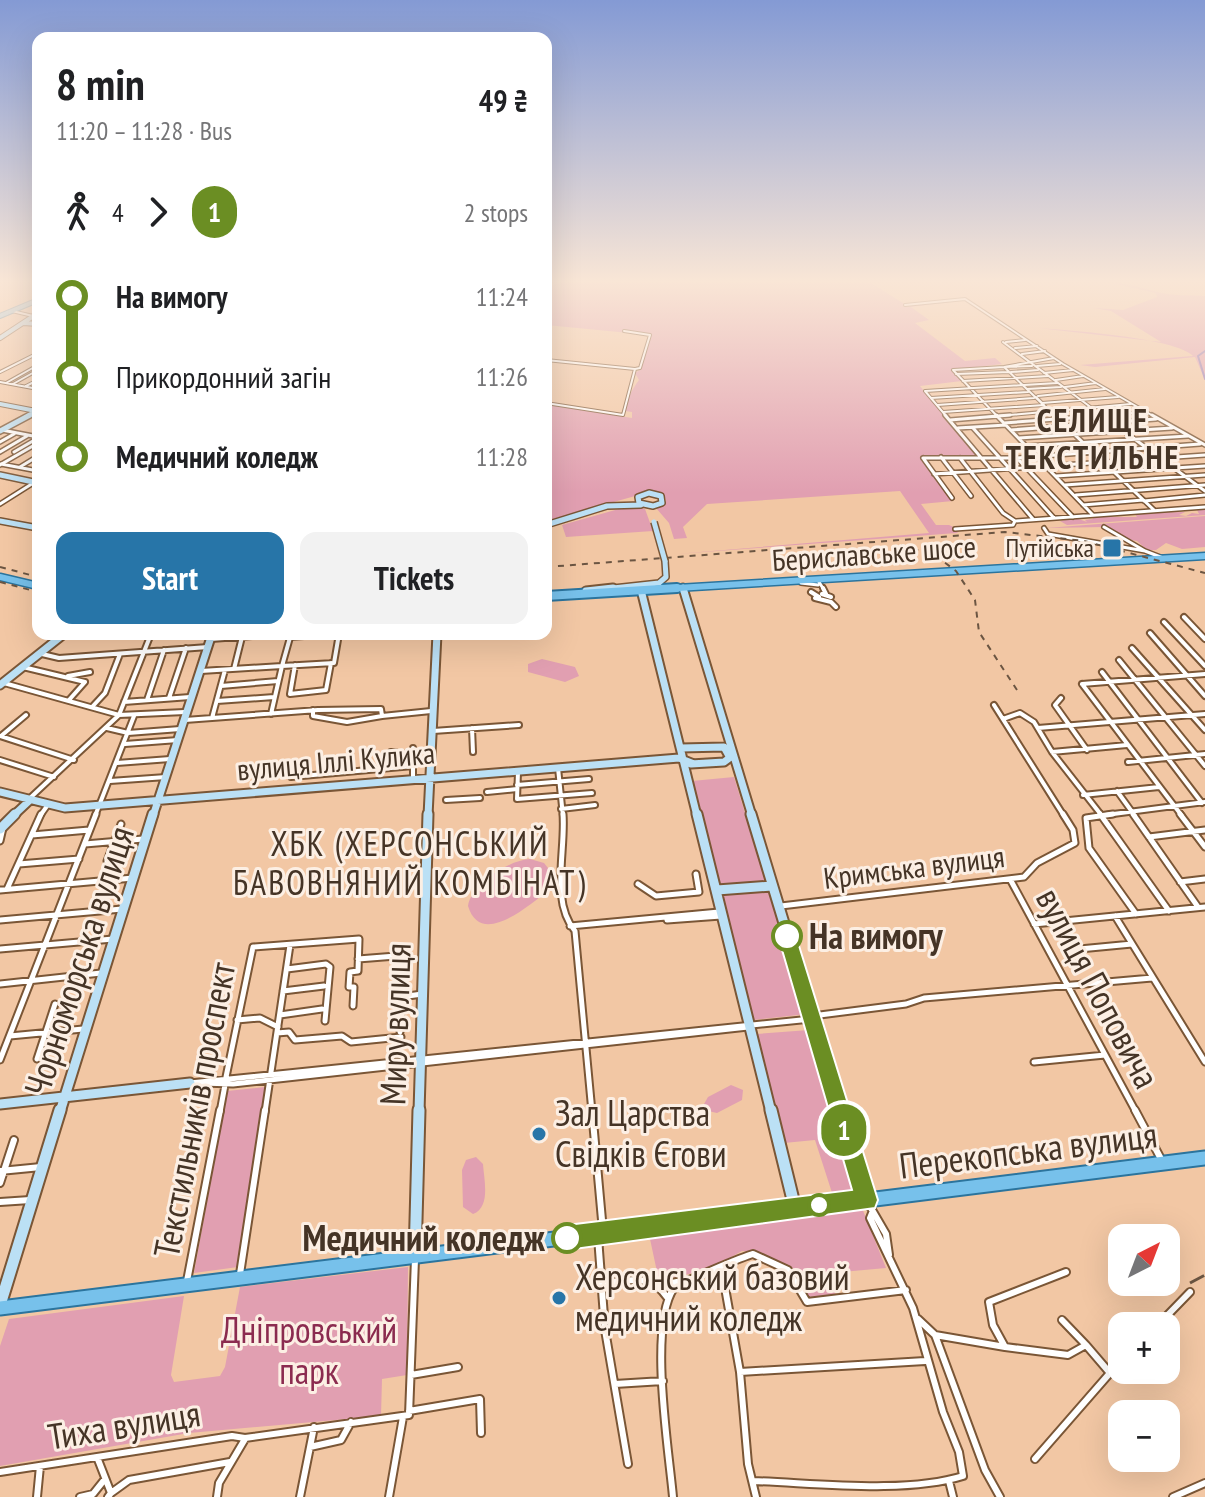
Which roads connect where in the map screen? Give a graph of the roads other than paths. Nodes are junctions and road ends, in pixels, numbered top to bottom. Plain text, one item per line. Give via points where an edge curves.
1 (645, 353) edge
2 (1029, 353) edge
3 (1047, 353) edge
4 (1019, 354) joint
5 (32, 356) edge
6 (1054, 358) junction
7 (1028, 360) junction
8 (552, 361) edge
9 (26, 364) dead end
10 (1063, 364) junction
11 (32, 366) edge
12 (1034, 366) junction
13 (1004, 367) junction
14 (7, 369) junction
15 (32, 369) edge
16 (635, 369) junction
17 (32, 370) edge
18 (1073, 370) junction
19 (21, 372) junction
20 (1010, 372) junction
21 (1044, 373) junction
22 (2, 374) edge
23 (956, 374) junction
24 (1084, 376) junction
25 (15, 377) junction
26 (1016, 378) junction
27 (963, 381) junction
28 (1055, 381) junction
29 (0, 382) edge
30 (32, 383) edge
31 (1096, 383) junction
32 (9, 384) junction
33 (1023, 385) junction
34 (25, 387) junction
35 (1063, 387) junction
36 (32, 388) edge
37 (970, 388) junction
38 (1106, 389) junction
39 (1028, 390) junction
40 (1072, 393) junction
41 (977, 395) junction
42 (1119, 396) junction
43 (931, 398) junction
44 (1036, 398) junction
45 (1082, 401) junction
46 (983, 402) junction
47 (0, 404) edge
48 (552, 404) edge
49 (1043, 404) junction
50 (1133, 404) junction
51 (937, 405) junction
52 (1092, 408) junction
53 (32, 409) edge
54 (990, 409) junction
55 (943, 412) junction
56 (1051, 412) junction
57 (1146, 412) junction
58 (32, 413) edge
59 (997, 416) junction
60 (1103, 416) junction
61 (1058, 419) junction
62 (1159, 419) junction
63 (950, 420) junction
64 (1005, 424) junction
65 (1114, 424) junction
66 (1066, 427) junction
67 (958, 428) junction
68 (973, 428) junction
69 (1175, 428) junction
70 (1, 430) edge
71 (1011, 430) junction
72 (1125, 432) junction
73 (16, 433) junction
74 (29, 435) junction
75 (1075, 435) junction
76 (1188, 436) junction
77 (32, 437) edge
78 (1019, 438) junction
79 (1136, 440) junction
80 (0, 442) edge
81 (1083, 443) junction
82 (32, 444) edge
83 (1204, 445) edge
84 (1027, 446) junction
85 (1148, 449) junction
86 (0, 452) edge
87 (16, 453) junction
88 (1093, 453) junction
89 (1205, 455) edge
90 (32, 456) edge
91 (1037, 456) junction
92 (941, 457) junction
93 (960, 458) junction
94 (1001, 458) junction
95 (1017, 458) junction
96 (1162, 458) junction
97 (982, 459) junction
98 (32, 460) edge
99 (1104, 463) junction
100 (1, 464) edge
101 (1205, 466) edge
102 (19, 467) junction
103 (1047, 467) junction
104 (1027, 468) junction
105 (1174, 468) junction
106 (27, 469) junction
107 (1010, 469) junction
108 (32, 470) edge
109 (991, 470) junction
110 (970, 472) junction
111 (1114, 472) junction
112 (952, 473) junction
113 (934, 474) junction
114 (0, 475) edge
115 (1205, 475) edge
116 (1056, 476) junction
117 (1186, 477) junction
118 (13, 478) junction
119 (32, 481) edge
120 (1123, 481) junction
121 (32, 485) edge
122 (1065, 485) junction
123 (1198, 486) junction
124 (1205, 490) edge
125 (1133, 491) junction
126 (1074, 495) junction
127 (971, 496) dead end
128 (638, 497) junction
129 (952, 498) dead end
130 (1143, 500) junction
131 (0, 504) edge
132 (643, 505) junction
133 (1083, 505) junction
134 (657, 506) junction
135 (1205, 507) edge
136 (1155, 511) junction
137 (1094, 515) junction
138 (1073, 517) junction
139 (1055, 518) junction
140 (653, 519) junction
141 (1033, 519) junction
142 (1015, 521) junction
143 (1, 522) edge
144 (552, 522) edge
145 (552, 522) edge
146 (32, 527) edge
147 (1104, 527) dead end
148 (1044, 528) dead end
149 (955, 529) dead end
150 (1145, 551) junction
151 (1205, 556) edge
152 (1164, 558) junction
153 (0, 577) edge
154 (32, 585) edge
155 (623, 588) junction
156 (683, 588) junction
157 (641, 590) junction
158 (552, 596) edge
159 (1184, 617) dead end
160 (1164, 622) dead end
161 (1150, 633) dead end
162 (1205, 639) edge
163 (57, 640) edge
164 (148, 640) edge
165 (211, 640) edge
166 (241, 640) edge
167 (288, 640) edge
168 (336, 640) edge
169 (437, 640) edge
170 (186, 648) junction
171 (1132, 648) dead end
172 (164, 650) junction
173 (143, 651) junction
174 (121, 653) junction
175 (40, 654) junction
176 (1119, 660) dead end
177 (332, 663) junction
178 (295, 665) junction
179 (282, 666) junction
180 (1205, 666) edge
181 (23, 667) junction
182 (234, 669) junction
183 (225, 670) junction
184 (201, 671) junction
185 (1102, 672) dead end
186 (1205, 674) edge
187 (63, 676) junction
188 (1187, 676) junction
189 (1160, 677) junction
190 (1134, 679) junction
191 (279, 681) junction
192 (85, 682) junction
193 (1109, 682) junction
194 (2, 684) edge
195 (221, 686) junction
196 (1205, 696) edge
197 (192, 697) junction
198 (275, 697) junction
199 (169, 698) junction
200 (1061, 698) dead end
201 (69, 700) junction
202 (147, 700) junction
203 (217, 701) junction
204 (124, 702) junction
205 (994, 705) dead end
206 (92, 707) junction
207 (313, 710) junction
208 (431, 711) junction
209 (271, 714) junction
210 (1205, 714) edge
211 (26, 715) dead end
212 (119, 715) junction
213 (1192, 715) junction
214 (134, 716) junction
215 (382, 716) junction
216 (1164, 717) junction
217 (212, 718) junction
218 (1003, 719) junction
219 (184, 720) junction
220 (1138, 720) junction
221 (1110, 722) junction
222 (519, 725) dead end
223 (1070, 726) junction
224 (107, 728) junction
225 (472, 728) junction
226 (724, 728) junction
227 (1038, 728) junction
228 (1205, 730) edge
229 (431, 731) junction
230 (128, 733) junction
231 (0, 736) edge
232 (178, 740) junction
233 (125, 744) junction
234 (1127, 745) junction
235 (717, 747) junction
236 (413, 748) dead end
237 (1087, 750) junction
238 (391, 752) dead end
239 (473, 752) dead end
240 (1052, 752) junction
241 (1205, 754) edge
242 (413, 755) junction
243 (1196, 755) junction
244 (686, 757) junction
245 (1167, 758) junction
246 (171, 759) junction
247 (730, 759) junction
248 (0, 760) edge
249 (74, 760) junction
250 (1139, 761) junction
251 (1128, 762) dead end
252 (117, 763) junction
253 (413, 766) junction
254 (1205, 766) edge
255 (558, 768) junction
256 (353, 771) junction
257 (518, 771) junction
258 (54, 777) junction
259 (166, 777) junction
260 (291, 777) dead end
261 (431, 778) junction
262 (589, 779) dead end
263 (413, 780) junction
264 (110, 781) junction
265 (558, 781) junction
266 (351, 785) junction
267 (517, 787) junction
268 (1159, 787) junction
269 (1117, 791) junction
270 (0, 792) edge
271 (487, 792) dead end
272 (592, 793) dead end
273 (1083, 795) junction
274 (559, 796) junction
275 (480, 798) dead end
276 (446, 800) dead end
277 (28, 801) junction
278 (158, 801) junction
279 (1204, 802) edge
280 (595, 805) dead end
281 (47, 806) junction
282 (101, 806) junction
283 (1173, 806) junction
284 (561, 809) junction
285 (1131, 810) junction
286 (1100, 814) junction
287 (121, 824) dead end
288 (1, 828) edge
289 (91, 830) junction
290 (1205, 830) edge
291 (1192, 831) junction
292 (32, 835) junction
293 (1149, 837) junction
294 (147, 839) junction
295 (0, 841) edge
296 (114, 842) junction
297 (85, 844) junction
298 (1205, 847) edge
299 (79, 859) junction
300 (107, 861) dead end
301 (19, 864) junction
302 (696, 874) dead end
303 (134, 878) junction
304 (1010, 879) junction
305 (1205, 879) edge
306 (1180, 882) junction
307 (70, 883) junction
308 (638, 884) dead end
309 (772, 886) junction
310 (4, 890) edge
311 (717, 890) junction
312 (778, 906) junction
313 (1202, 908) edge
314 (122, 909) junction
315 (1169, 911) junction
316 (723, 914) junction
317 (1136, 914) junction
318 (57, 915) junction
319 (1115, 916) junction
320 (0, 920) edge
321 (667, 920) dead end
322 (1034, 924) junction
323 (570, 926) junction
324 (113, 939) junction
325 (1132, 944) junction
326 (45, 945) junction
327 (290, 945) junction
328 (0, 949) edge
329 (1069, 950) dead end
330 (358, 959) junction
331 (287, 969) junction
332 (103, 972) junction
333 (1152, 978) junction
334 (31, 980) junction
335 (0, 984) edge
336 (324, 986) dead end
337 (1068, 986) junction
338 (283, 991) junction
339 (425, 993) junction
340 (401, 997) junction
341 (55, 1004) dead end
342 (353, 1006) dead end
343 (322, 1009) dead end
344 (280, 1015) junction
345 (810, 1017) junction
346 (237, 1020) junction
347 (325, 1021) dead end
348 (750, 1026) junction
349 (86, 1029) junction
350 (277, 1030) junction
351 (46, 1033) junction
352 (10, 1036) junction
353 (586, 1043) junction
354 (1105, 1055) junction
355 (1, 1058) edge
356 (37, 1059) dead end
357 (421, 1061) junction
358 (1034, 1062) dead end
359 (1205, 1062) edge
360 (269, 1076) junction
361 (226, 1081) junction
362 (190, 1083) joint
363 (65, 1096) junction
364 (0, 1104) edge
365 (14, 1140) dead end
366 (1205, 1158) edge
367 (1163, 1163) junction
368 (43, 1167) junction
369 (2, 1171) edge
370 (0, 1183) edge
371 (34, 1200) junction
372 (867, 1200) junction
373 (0, 1202) edge
374 (795, 1208) junction
375 (600, 1233) junction
376 (415, 1257) junction
377 (717, 1270) junction
378 (1066, 1272) dead end
379 (240, 1277) junction
380 (680, 1281) junction
381 (186, 1283) junction
382 (603, 1284) junction
383 (661, 1285) junction
384 (907, 1290) junction
385 (1190, 1292) dead end
386 (667, 1297) junction
387 (0, 1306) edge
388 (1171, 1312) edge
389 (917, 1318) junction
390 (1062, 1320) dead end
391 (935, 1335) junction
392 (1086, 1345) junction
393 (1005, 1347) junction
394 (926, 1361) junction
395 (458, 1367) dead end
396 (1108, 1371) edge
397 (740, 1372) junction
398 (411, 1375) junction
399 (1108, 1375) edge
400 (663, 1381) junction
401 (615, 1384) junction
402 (407, 1414) junction
403 (351, 1422) junction
404 (314, 1427) junction
405 (481, 1433) dead end
406 (245, 1438) junction
407 (310, 1447) junction
408 (97, 1457) junction
409 (1035, 1459) dead end
410 (230, 1462) junction
411 (628, 1464) dead end
412 (40, 1466) junction
413 (0, 1472) edge
414 (105, 1479) junction
415 (754, 1481) junction
416 (949, 1481) junction
417 (1205, 1483) edge
418 (110, 1495) edge
419 (37, 1497) edge
420 (80, 1497) edge
421 (217, 1497) edge
422 (300, 1497) edge
423 (389, 1497) edge
424 (673, 1497) edge
425 (756, 1497) edge
426 (953, 1497) edge
427 (1000, 1497) edge
428 (1173, 1497) edge

1 - 16 street
2 - 4 street
3 - 6 street
4 - 7 street
5 - 14 street
6 - 7 street
6 - 10 street
7 - 12 street
7 - 13 street
8 - 16 street
9 - 11 street
10 - 12 street
10 - 18 street
12 - 13 street
12 - 21 street
13 - 20 street
13 - 23 street via 953,370
14 - 19 street
14 - 22 street
15 - 19 street
16 - 48 street via 623,415
17 - 32 street
18 - 21 street
18 - 24 street
19 - 25 street
20 - 21 street
20 - 23 street
20 - 26 street
21 - 26 street
21 - 28 street
22 - 25 street
23 - 27 street
24 - 28 street
24 - 31 street
25 - 32 street
26 - 27 street
26 - 33 street
27 - 37 street
28 - 33 street
28 - 35 street
29 - 32 street
30 - 34 street
31 - 35 street
31 - 38 street
32 - 34 street
33 - 37 street
33 - 39 street
34 - 36 street
35 - 39 street
35 - 40 street
37 - 41 street
37 - 43 street via 925,391
38 - 40 street
38 - 42 street
39 - 41 street
39 - 44 street
40 - 44 street
40 - 45 street
41 - 43 street
41 - 46 street
42 - 45 street
42 - 50 street
43 - 51 street
44 - 46 street
44 - 49 street
45 - 49 street
45 - 52 street
46 - 51 street
46 - 54 street
47 - 53 street
49 - 54 street
49 - 56 street
50 - 52 street
50 - 57 street
51 - 55 street
52 - 56 street
52 - 60 street
54 - 55 street
54 - 59 street
55 - 63 street
56 - 59 street
56 - 61 street
57 - 60 street
57 - 62 street
58 - 70 street
59 - 63 street
59 - 64 street
60 - 61 street
60 - 65 street
61 - 64 street
61 - 66 street
62 - 65 street
62 - 69 street
63 - 67 street
64 - 68 street
64 - 71 street
65 - 66 street
65 - 72 street
66 - 71 street
66 - 75 street
67 - 68 street
67 - 97 street
68 - 94 street
69 - 72 street
69 - 76 street
70 - 73 street
71 - 78 street
72 - 75 street
72 - 79 street
73 - 74 street
73 - 80 street
74 - 77 street
74 - 86 street
75 - 78 street
75 - 81 street
76 - 79 street
76 - 83 street
78 - 84 street
79 - 81 street
79 - 85 street
81 - 84 street
81 - 88 street
82 - 87 street
83 - 85 street
84 - 91 street
85 - 88 street
85 - 96 street
87 - 90 street
87 - 100 street
88 - 91 street
88 - 99 street
89 - 96 street
91 - 95 street
91 - 103 street
92 - 93 street
92 - 112 street
92 - 113 street via 923,458
93 - 97 street
93 - 110 street
94 - 95 street
94 - 97 street
94 - 107 street
95 - 104 street
96 - 99 street
96 - 105 street
97 - 109 street
98 - 102 street
99 - 103 street
99 - 111 street
100 - 102 street
101 - 105 street
102 - 106 street
103 - 104 street
103 - 116 street
104 - 107 street
104 - 138 street
105 - 111 street
105 - 117 street
106 - 108 street
106 - 118 street
107 - 109 street
107 - 139 street
109 - 110 street
109 - 141 street
110 - 112 street
110 - 142 street
111 - 116 street
111 - 120 street
112 - 113 street
112 - 127 street
113 - 129 street
114 - 118 street
115 - 117 street
116 - 122 street
117 - 120 street
117 - 123 street
118 - 119 street
120 - 122 street
120 - 125 street
121 - 131 street
122 - 126 street
123 - 124 street
123 - 125 street
124 - 130 street
125 - 126 street
125 - 130 street
126 - 133 street
128 - 132 street
128 - 134 street via 657,494 663,500
128 - 144 street
130 - 133 street
130 - 136 street
132 - 134 street
132 - 140 street
132 - 145 street via 609,506
133 - 137 street
134 - 140 street
135 - 136 street
136 - 137 street
137 - 138 street
138 - 139 street
139 - 141 street
140 - 155 street, bridge via 666,577 655,585
141 - 142 street
142 - 149 street
143 - 146 street
147 - 150 street
148 - 150 street via 1048,534
150 - 152 street
151 - 152 main road, Бериславське шосе
152 - 156 main road, Бериславське шосе via 835,579 824,593 787,582
153 - 154 main road
155 - 157 main road, Бериславське шосе
155 - 158 main road, Бериславське шосе
156 - 157 main road, Бериславське шосе
156 - 226 street
157 - 244 street
159 - 162 street
160 - 180 street
161 - 188 street
163 - 175 street
164 - 173 street
165 - 170 street
165 - 184 street, Чорноморська вулиця
166 - 182 street
167 - 179 street
168 - 177 street
169 - 208 street, Миру вулиця
170 - 172 street
170 - 199 street
171 - 189 street
172 - 173 street
172 - 202 street
173 - 174 street
173 - 204 street
174 - 175 street via 59,658
174 - 206 street via 105,693
175 - 181 street
176 - 190 street
177 - 178 street
177 - 178 street via 326,690 290,694
178 - 179 street
179 - 182 street
179 - 191 street
181 - 187 street
181 - 194 street
182 - 183 street
183 - 184 street
183 - 195 street
184 - 197 street, Чорноморська вулиця
185 - 193 street
186 - 188 street
187 - 192 street
187 - 192 street via 91,670
188 - 189 street
188 - 196 street
189 - 190 street
189 - 213 street
190 - 193 street
190 - 216 street
191 - 195 street
191 - 198 street
192 - 201 street
193 - 220 street
193 - 221 street via 1082,684
194 - 201 street
195 - 203 street
197 - 199 street
197 - 219 street, Чорноморська вулиця
198 - 203 street
198 - 209 street
199 - 202 street
200 - 223 street via 1055,704
201 - 206 street
202 - 204 street
203 - 217 street
204 - 212 street
205 - 218 street, Кримська вулиця
206 - 212 street
207 - 209 street
207 - 215 street via 381,709
207 - 215 street via 320,720
208 - 215 street
208 - 229 street, Миру вулиця
209 - 217 street
210 - 213 street
211 - 231 street
212 - 214 street
212 - 224 street
213 - 216 street
213 - 228 street
214 - 219 street
214 - 230 street
216 - 220 street
216 - 243 street
217 - 219 street
218 - 227 street via 1020,713
218 - 304 street, Кримська вулиця via 1076,840 1024,877
219 - 230 street
219 - 232 street, Чорноморська вулиця
220 - 221 street
220 - 245 street
221 - 223 street
221 - 234 street
222 - 225 street
223 - 227 street
223 - 237 street
224 - 230 street
224 - 249 street
225 - 229 street
225 - 239 street
226 - 235 street via 725,741
226 - 247 street
227 - 240 street
229 - 261 street, Миру вулиця
230 - 233 street
231 - 249 street
232 - 233 street
232 - 246 street, Чорноморська вулиця
233 - 252 street
234 - 237 street
234 - 250 street
235 - 244 street
235 - 247 street via 727,749
236 - 242 street
237 - 240 street
238 - 242 street
240 - 273 street
241 - 243 street
242 - 253 street
243 - 245 street
243 - 254 street
244 - 247 street
244 - 255 street, вулиця Іллі Кулика
244 - 311 street
245 - 250 street
245 - 279 street
246 - 252 street
246 - 259 street, Чорноморська вулиця
247 - 309 street
248 - 258 street
249 - 258 street
250 - 251 street
250 - 268 street
252 - 264 street
253 - 256 street
253 - 263 street
255 - 257 street, вулиця Іллі Кулика
255 - 265 street
256 - 260 street
256 - 266 street
257 - 261 street, вулиця Іллі Кулика
257 - 267 street
258 - 277 street
259 - 264 street
259 - 278 street, Чорноморська вулиця
261 - 263 street, вулиця Іллі Кулика
261 - 339 street, Миру вулиця
262 - 265 street
263 - 266 street, вулиця Іллі Кулика
264 - 282 street
265 - 267 street
265 - 274 street
266 - 278 street, вулиця Іллі Кулика
267 - 271 street
267 - 274 street via 517,799
268 - 269 street
268 - 283 street
269 - 273 street
269 - 285 street
270 - 277 street, вулиця Іллі Кулика
272 - 274 street
273 - 286 street
274 - 284 street
275 - 276 street
277 - 281 street, вулиця Іллі Кулика
277 - 288 street
278 - 282 street, вулиця Іллі Кулика
278 - 294 street, Чорноморська вулиця
279 - 283 street
280 - 284 street
281 - 282 street, вулиця Іллі Кулика
281 - 292 street
282 - 289 street
283 - 285 street
283 - 291 street
284 - 323 street via 561,888
285 - 286 street
285 - 293 street
286 - 315 street
286 - 317 street via 1086,819 1089,848
287 - 296 street
288 - 295 street
289 - 292 street
289 - 297 street
290 - 291 street
291 - 293 street
291 - 298 street
292 - 301 street
293 - 306 street
294 - 296 street
294 - 303 street, Чорноморська вулиця
296 - 297 street
296 - 300 street
297 - 299 street
299 - 301 street
299 - 307 street
301 - 310 street
302 - 308 street via 699,892 656,896
303 - 307 street
303 - 314 street, Чорноморська вулиця
304 - 312 street, Кримська вулиця
304 - 322 street, вулиця Поповича
305 - 306 street
306 - 313 street
307 - 310 street
307 - 318 street
309 - 311 street
309 - 312 street
311 - 316 street
312 - 345 street
313 - 315 street
314 - 318 street
314 - 324 street, Чорноморська вулиця
315 - 317 street
316 - 321 street
316 - 323 street
316 - 348 street
317 - 319 street
318 - 320 street
318 - 326 street
319 - 322 street
319 - 325 street
322 - 337 street, вулиця Поповича
323 - 353 street via 575,931
324 - 326 street
324 - 332 street, Чорноморська вулиця
325 - 329 street
325 - 333 street
326 - 328 street
326 - 334 street
327 - 330 street via 359,939
327 - 331 street, Текстильників проспект
327 - 346 street, Текстильників проспект via 253,947
330 - 340 street via 399,956
330 - 342 street via 358,971 350,972
331 - 338 street, Текстильників проспект
331 - 347 street via 330,967
332 - 334 street
332 - 349 street, Чорноморська вулиця
333 - 337 street
333 - 359 street
334 - 335 street
334 - 352 street
336 - 338 street
337 - 345 street via 924,998
337 - 354 street, вулиця Поповича
338 - 344 street, Текстильників проспект
339 - 340 street
339 - 357 street, Миру вулиця
340 - 350 street via 400,1035 351,1042 342,1036 295,1040 289,1032
341 - 351 street
343 - 344 street
344 - 350 street, Текстильників проспект
345 - 348 street
345 - 372 street
346 - 350 street via 260,1018
346 - 361 street, Текстильників проспект
348 - 353 street
348 - 374 street
349 - 351 street
349 - 363 street, Чорноморська вулиця
350 - 360 street, Текстильників проспект
351 - 352 street
351 - 356 street
352 - 355 street
353 - 357 street
353 - 375 street
354 - 358 street
354 - 367 street, вулиця Поповича
357 - 360 street
357 - 376 street, Миру вулиця
360 - 361 street
360 - 379 street, Текстильників проспект
361 - 362 street
361 - 381 street, Текстильників проспект
362 - 363 street
363 - 364 street
363 - 368 street, Чорноморська вулиця
365 - 369 street
366 - 367 main road, Перекопська вулиця
367 - 372 main road, Перекопська вулиця
368 - 369 street
368 - 371 street, Чорноморська вулиця
369 - 370 street
371 - 373 street
371 - 387 street, Чорноморська вулиця
372 - 374 main road, Перекопська вулиця
372 - 384 street via 883,1249
374 - 375 main road, Перекопська вулиця
375 - 376 main road, Перекопська вулиця
375 - 382 street
376 - 379 main road, Перекопська вулиця
376 - 398 street, Миру вулиця
377 - 380 street
377 - 384 street via 744,1255 760,1256 788,1270 809,1303
377 - 397 street via 724,1282
378 - 393 street via 989,1302
379 - 381 main road, Перекопська вулиця
380 - 383 street
380 - 386 street
381 - 387 main road, Перекопська вулиця
382 - 383 street via 646,1278
382 - 401 street
383 - 386 street
384 - 389 street
385 - 388 street
386 - 400 street
389 - 391 street
389 - 394 street
390 - 392 street
391 - 393 street
391 - 427 street
392 - 393 street via 1068,1355
392 - 396 street
394 - 397 street
394 - 416 street via 964,1471 960,1479
395 - 398 street
397 - 415 street
398 - 402 street, Миру вулиця
399 - 409 street
400 - 401 street
400 - 424 street
401 - 411 street
402 - 403 street, Тиха вулиця
402 - 405 street, Тиха вулиця via 480,1399
402 - 423 street, Миру вулиця
403 - 404 street, Тиха вулиця
403 - 407 street via 340,1444
404 - 406 street, Тиха вулиця
404 - 407 street
406 - 408 street, Тиха вулиця
406 - 410 street
407 - 422 street
408 - 412 street, Тиха вулиця
408 - 414 street
410 - 418 street, Тиха вулиця via 129,1480
410 - 421 street
412 - 413 street, Тиха вулиця
412 - 419 street
414 - 418 street
414 - 420 street, Тиха вулиця via 93,1494
415 - 416 street
415 - 425 street
416 - 426 street
417 - 428 street

